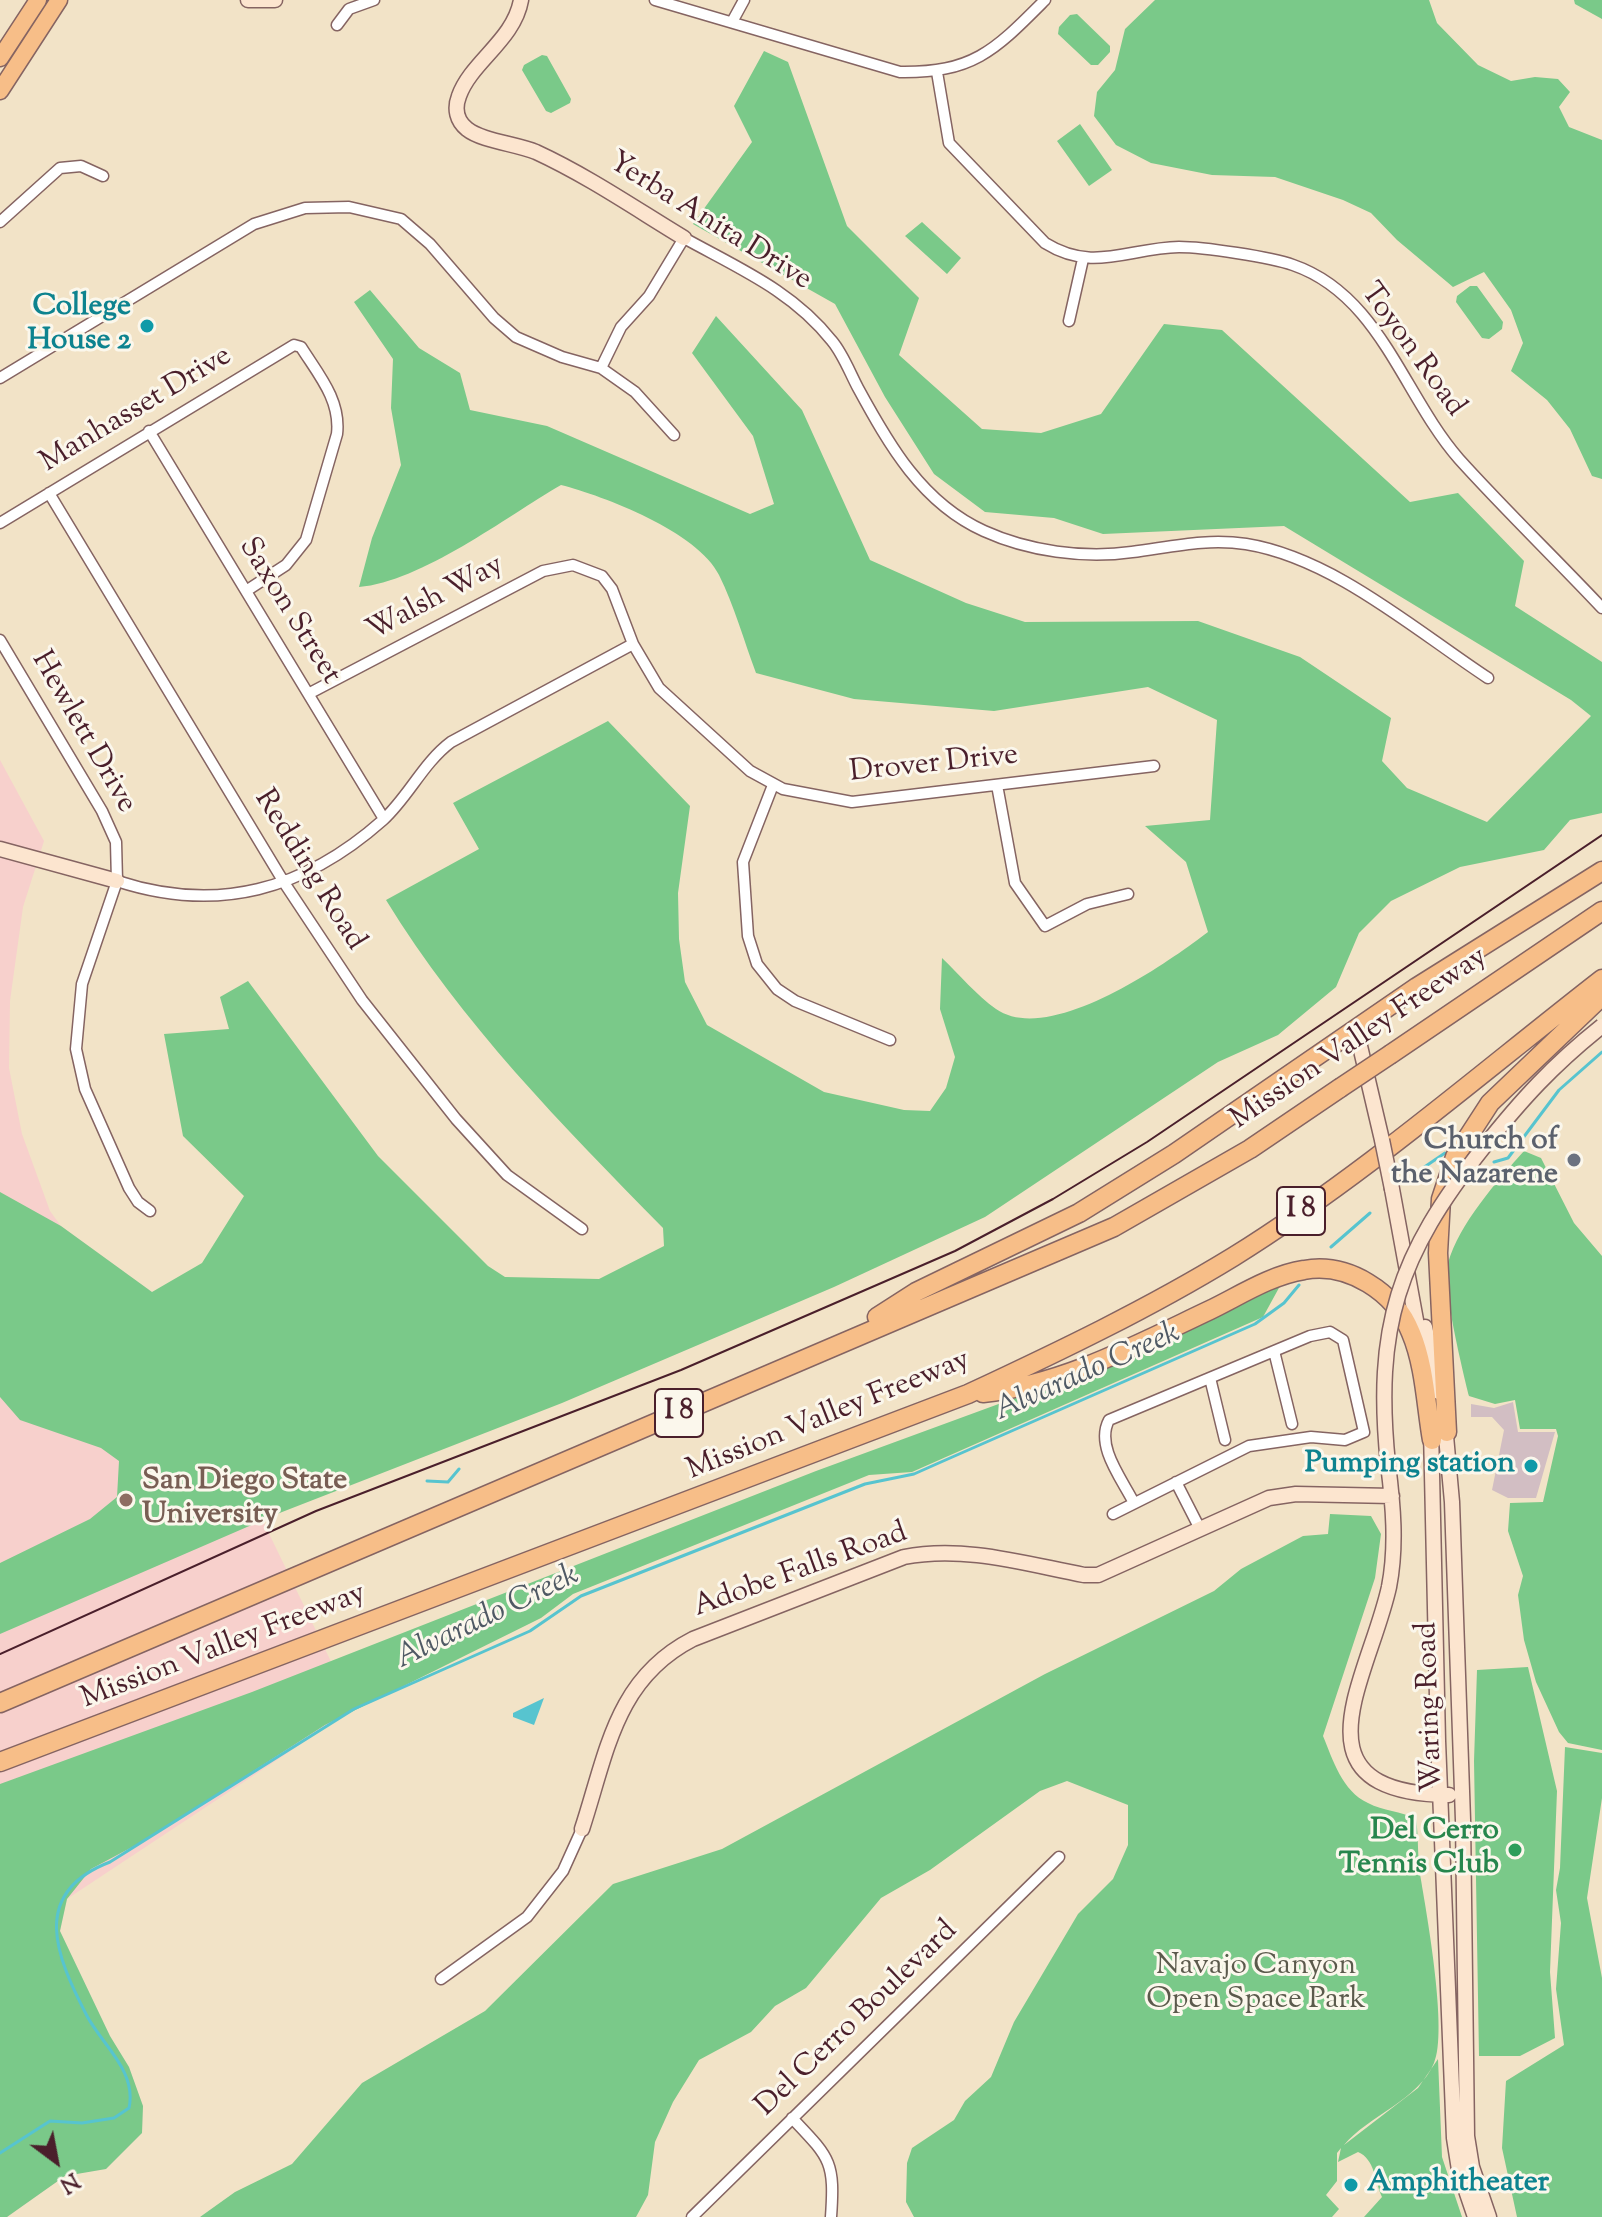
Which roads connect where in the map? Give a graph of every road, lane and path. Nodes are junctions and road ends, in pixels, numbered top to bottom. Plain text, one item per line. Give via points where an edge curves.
1 (38, 0) edge
2 (59, 0) edge
3 (248, 0) edge
4 (275, 0) edge
5 (374, 0) edge
6 (521, 0) edge
7 (655, 0) edge
8 (744, 0) edge
9 (1045, 0) edge
10 (732, 22) junction
11 (337, 25) dead end
12 (0, 58) edge
13 (937, 72) junction
14 (0, 91) edge
15 (103, 176) dead end
16 (0, 222) edge
17 (684, 238) junction
18 (1083, 259) junction
19 (1069, 321) dead end
20 (601, 368) junction
21 (0, 378) edge
22 (149, 431) junction
23 (674, 435) dead end
24 (49, 493) junction
25 (0, 523) edge
26 (588, 568) joint
27 (246, 591) junction
28 (1602, 608) edge
29 (0, 640) edge
30 (633, 644) junction
31 (1488, 678) dead end
32 (310, 693) junction
33 (1154, 766) dead end
34 (773, 785) junction
35 (997, 785) junction
36 (384, 819) junction
37 (0, 849) edge
38 (1602, 871) edge
39 (117, 881) junction
40 (285, 884) junction
41 (1128, 894) dead end
42 (1602, 911) edge
43 (1602, 979) edge
44 (1602, 996) edge
45 (1602, 1026) edge
46 (1356, 1029) junction
47 (890, 1040) dead end
48 (150, 1211) dead end
49 (582, 1229) dead end
50 (837, 1343) junction
51 (1274, 1351) junction
52 (1210, 1378) junction
53 (968, 1394) junction
54 (1292, 1424) dead end
55 (1440, 1436) junction
56 (1225, 1440) dead end
57 (1176, 1482) junction
58 (1392, 1496) junction
59 (1134, 1503) junction
60 (1113, 1514) dead end
61 (1200, 1529) junction
62 (0, 1703) edge
63 (0, 1762) edge
64 (1442, 1795) junction
65 (1461, 1796) junction
66 (582, 1829) joint
67 (1059, 1857) dead end
68 (441, 1979) dead end
69 (792, 2118) junction
70 (692, 2217) edge
71 (831, 2217) edge
72 (1475, 2217) edge
73 (1489, 2217) edge

1 - 12 main road
2 - 14 main road
3 - 4 street
5 - 11 street via 349,9
6 - 17 street, Yerba Anita Drive via 509,30 459,94 460,121 481,136 534,151 573,171
7 - 10 street
8 - 10 street
9 - 13 street via 1002,44
10 - 13 street via 900,72
13 - 18 street, Toyon Road via 949,143 1045,243
15 - 16 street via 81,166 60,168
17 - 20 street via 649,296 621,327
17 - 31 street, Yerba Anita Drive via 795,301 833,342 909,473 945,508 984,531 1058,552 1111,554 1219,542 1284,552 1324,569
18 - 19 street
18 - 28 street, Toyon Road via 1200,249 1274,259 1323,278 1361,311 1457,456
20 - 21 street via 516,337 401,219 334,206 292,210 254,224
20 - 23 street via 635,392
22 - 24 street, Manhasset Drive
22 - 27 street, Saxon Street
22 - 27 street, Manhasset Drive via 294,345 301,347 330,392 339,417 337,434 306,540 286,565
24 - 25 street, Manhasset Drive
24 - 40 street, Redding Road
26 - 30 street, Drover Drive via 612,589
26 - 32 street, Walsh Way via 543,571
27 - 32 street, Saxon Street
29 - 39 street, Hewlett Drive via 102,811 116,842
30 - 34 street, Drover Drive via 672,703
30 - 36 street via 451,742
32 - 36 street, Saxon Street
33 - 35 street, Drover Drive
34 - 35 street, Drover Drive via 852,802
34 - 47 street via 743,862 753,955 785,996
35 - 41 street via 1015,883 1045,926 1087,904
36 - 40 street
37 - 39 street
38 - 46 highway
39 - 40 street via 170,894 208,896
39 - 48 street, Hewlett Drive via 82,984 76,1049 85,1089 129,1188
40 - 49 street, Redding Road via 362,1000 456,1119 507,1175
42 - 50 highway, Mission Valley Freeway / I 8, bridge via 1250,1149 1114,1227
43 - 53 highway, Mission Valley Freeway / I 8 via 1373,1159 1233,1257 1149,1305
44 - 55 highway via 1490,1103 1455,1157 1441,1199 1438,1253
45 - 58 street, bridge via 1535,1084 1446,1195 1417,1244 1397,1290 1386,1344 1382,1401
46 - 50 highway via 1079,1213 916,1292
46 - 55 street, Waring Road, bridge
50 - 62 highway, Mission Valley Freeway / I 8
51 - 52 street
51 - 54 street
51 - 57 street via 1330,1332 1343,1340 1364,1432 1345,1440 1311,1437 1249,1446
52 - 56 street
52 - 59 street via 1109,1420 1103,1431 1105,1445
53 - 55 highway via 1023,1389 1284,1275 1321,1269 1363,1280 1400,1314 1411,1333
53 - 63 highway, Mission Valley Freeway / I 8
55 - 64 street, Waring Road
55 - 65 street, Waring Road
57 - 59 street
57 - 61 street
58 - 61 street, Adobe Falls Road via 1281,1496
58 - 64 street via 1394,1558 1350,1710 1349,1737 1358,1760 1377,1782 1398,1792
59 - 60 street
61 - 66 street, Adobe Falls Road via 1098,1575 987,1556 904,1557 693,1639 645,1672 629,1695
64 - 65 street
64 - 72 street, Waring Road via 1454,2138
65 - 73 street, Waring Road via 1467,2136
66 - 68 street, Adobe Falls Road via 563,1871 527,1917
67 - 69 street, Del Cerro Boulevard
69 - 70 street, Del Cerro Boulevard
69 - 71 street via 824,2153 834,2178

